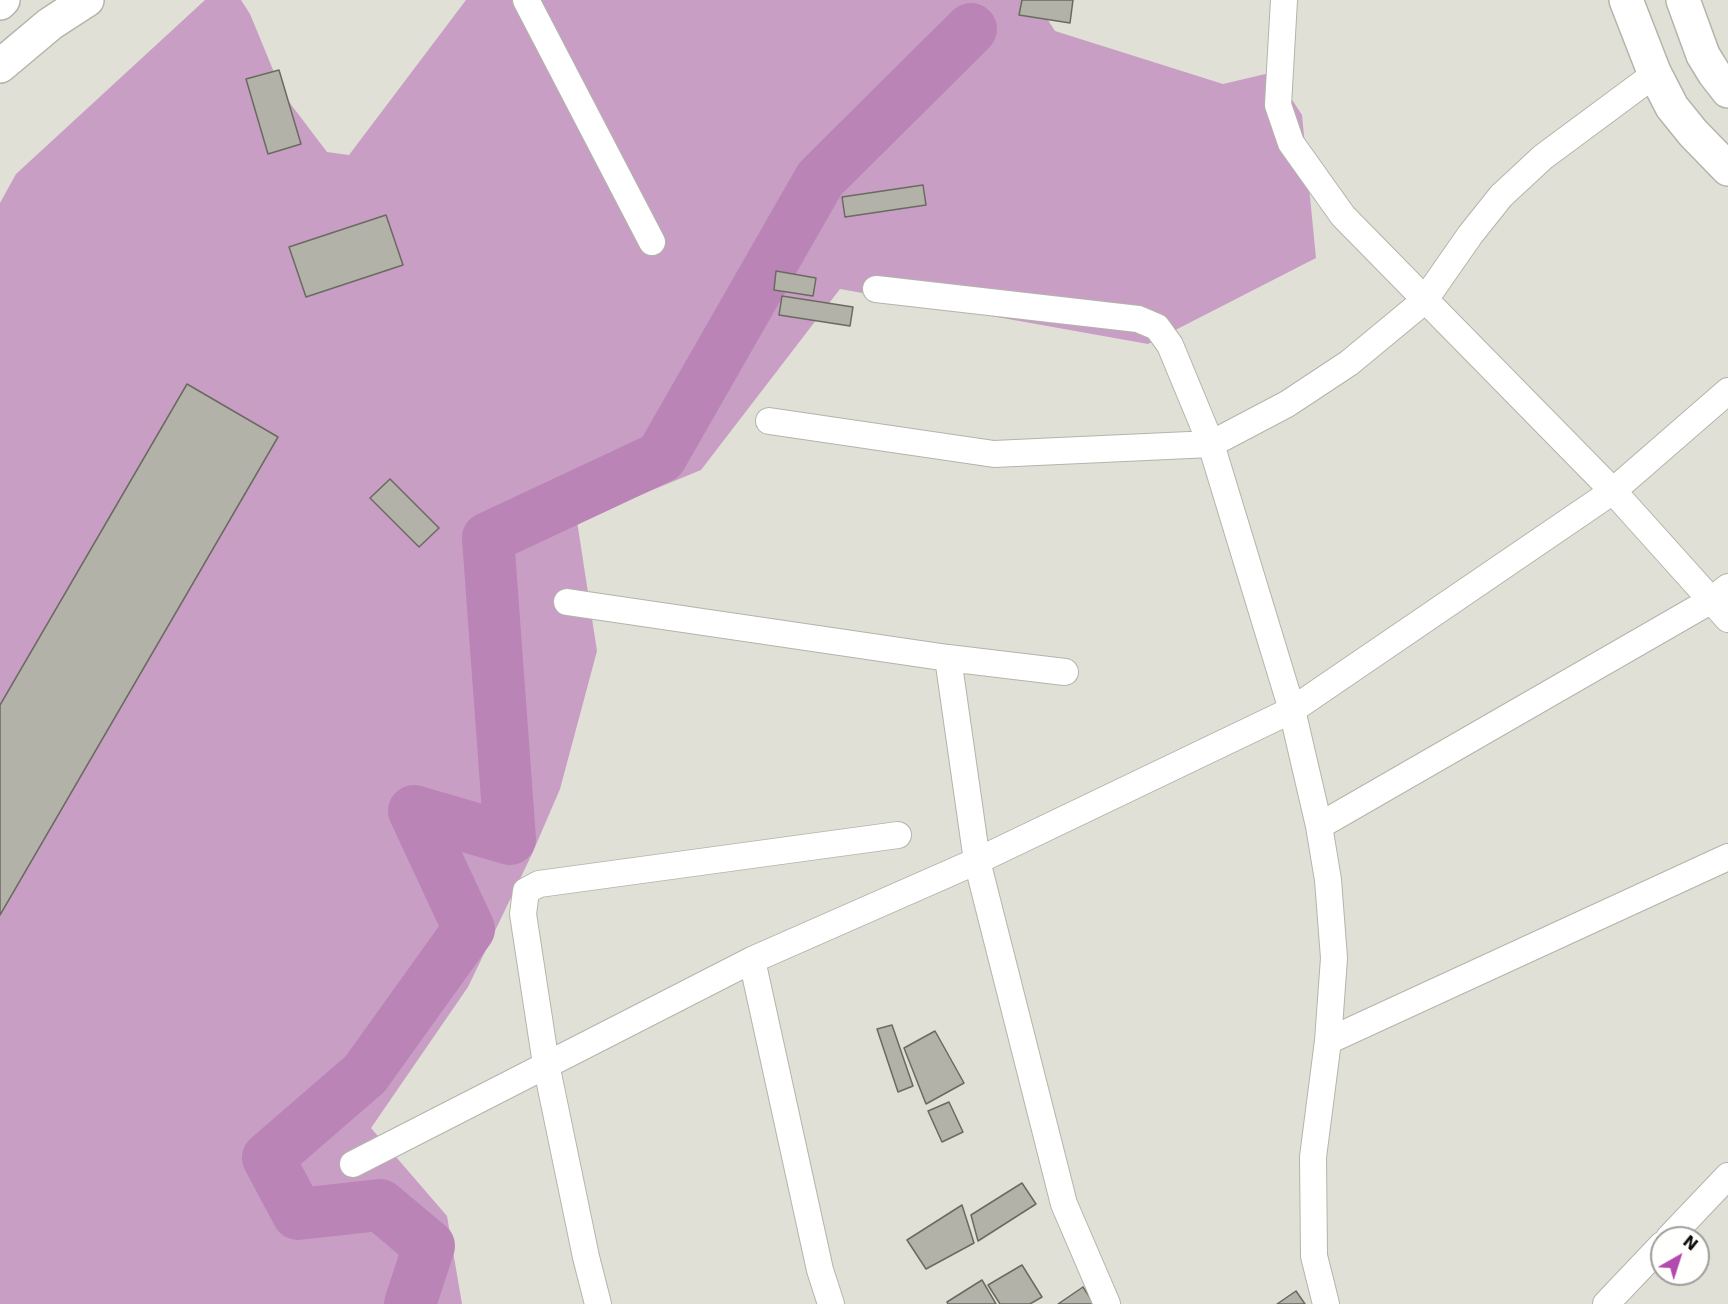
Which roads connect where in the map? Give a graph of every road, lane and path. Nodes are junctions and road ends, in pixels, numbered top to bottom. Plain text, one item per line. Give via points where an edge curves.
1 (87, 0) edge
2 (526, 0) edge
3 (1284, 0) edge
4 (1626, 0) edge
5 (1683, 0) edge
6 (0, 66) edge
7 (1655, 74) junction
8 (1728, 91) edge
9 (1728, 169) edge
10 (652, 242) dead end
11 (876, 289) dead end
12 (1424, 301) junction
13 (1728, 391) edge
14 (769, 421) dead end
15 (1211, 444) junction
16 (1614, 491) junction
17 (1719, 594) edge
18 (567, 602) dead end
19 (1728, 620) edge
20 (948, 658) junction
21 (1065, 672) dead end
22 (1292, 710) junction
23 (1319, 826) junction
24 (898, 835) dead end
25 (1728, 857) edge
26 (977, 861) junction
27 (752, 960) junction
28 (1328, 1041) junction
29 (546, 1064) junction
30 (352, 1164) dead end
31 (1728, 1176) edge
32 (1680, 1226) edge
33 (1650, 1257) edge
34 (598, 1304) edge
35 (831, 1304) edge
36 (1107, 1304) edge
37 (1326, 1304) edge
38 (1605, 1304) edge

1 - 6 main road via 50,24
2 - 10 street
3 - 12 street via 1278,105 1291,143 1343,216
4 - 7 main road
5 - 8 main road via 1703,55
7 - 9 main road via 1672,107
7 - 12 street via 1543,157 1501,196
11 - 15 street via 1138,319 1157,327 1170,345
12 - 15 street via 1349,363 1296,398
12 - 16 street
13 - 16 street
14 - 15 street via 994,454
15 - 22 street
16 - 17 street
16 - 22 street
17 - 19 street
17 - 23 street
18 - 20 street
20 - 21 street
20 - 26 street
22 - 23 street
22 - 26 street
23 - 28 street via 1334,958
24 - 29 street via 539,884 526,891 523,914
25 - 28 street
26 - 27 street
26 - 36 street via 1064,1204
27 - 29 street
27 - 35 street via 820,1270
28 - 37 street via 1313,1157 1314,1256
29 - 30 street
29 - 34 street
31 - 32 street
33 - 38 street

